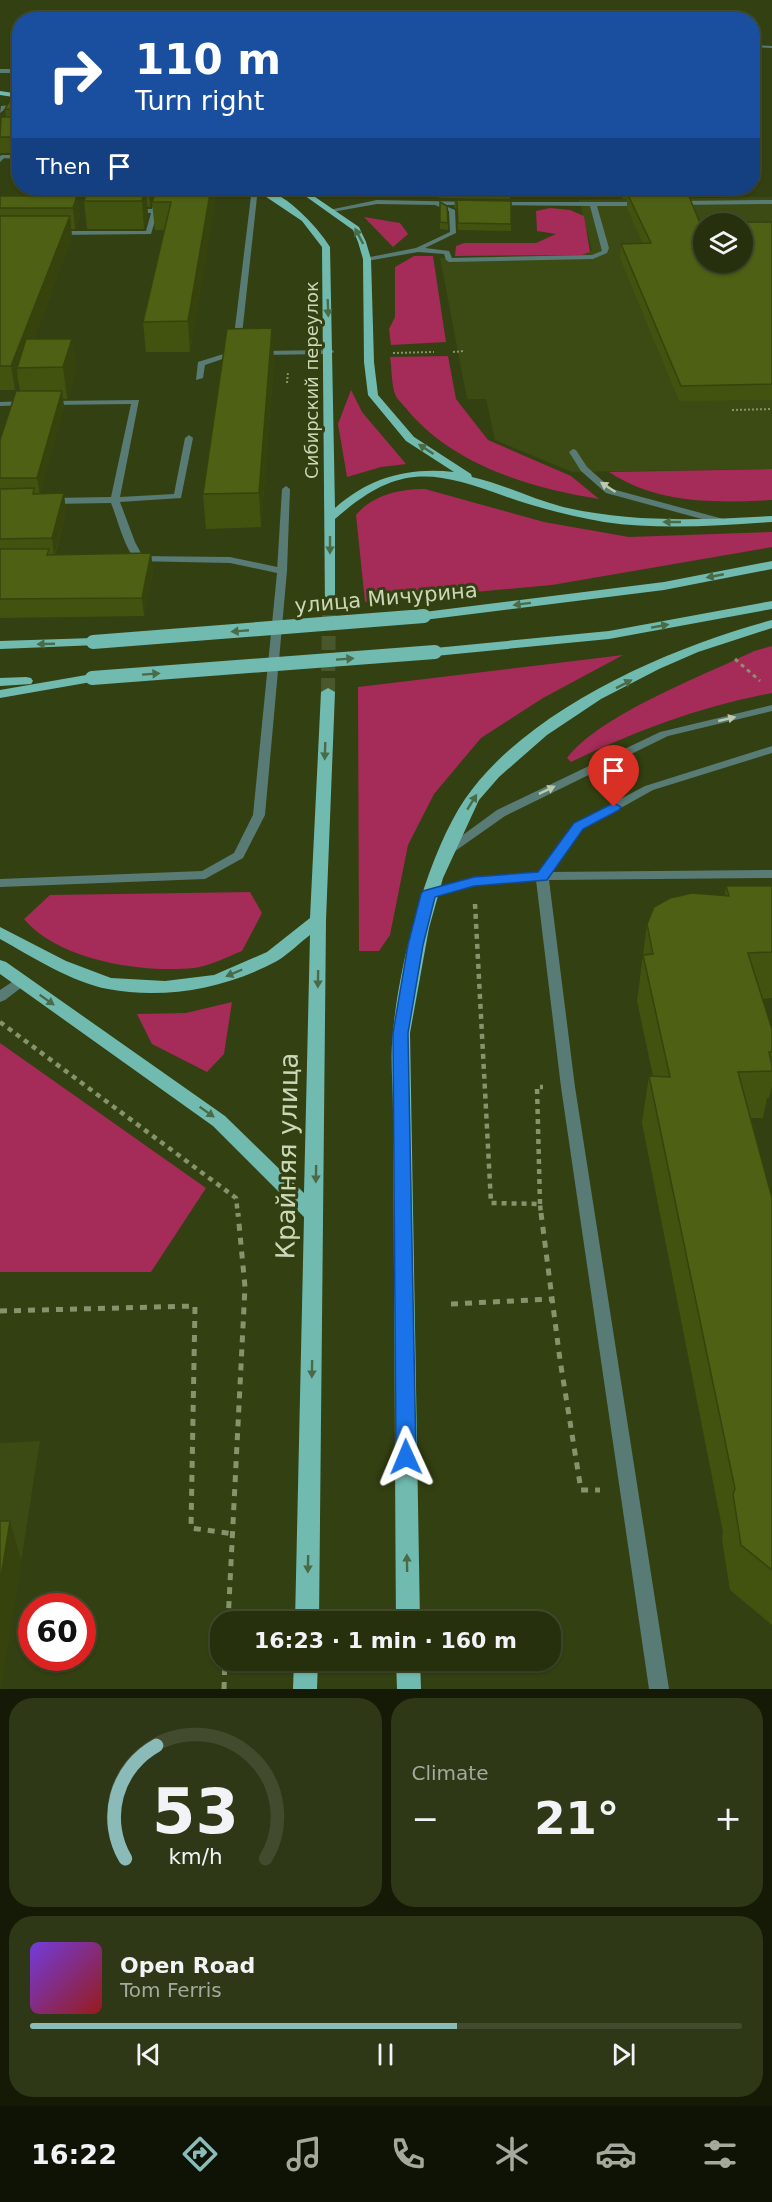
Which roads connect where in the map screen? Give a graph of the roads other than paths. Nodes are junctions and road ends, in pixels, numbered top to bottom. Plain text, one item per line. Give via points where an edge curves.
1 (160, 195) edge
2 (255, 195) edge
3 (269, 195) edge
4 (309, 195) edge
5 (772, 202) edge
6 (433, 203) junction
7 (479, 203) edge
8 (490, 203) edge
9 (652, 203) edge
10 (664, 203) edge
11 (593, 204) junction
12 (332, 210) junction
13 (120, 211) edge
14 (155, 211) junction
15 (303, 216) junction
16 (46, 233) edge
17 (418, 250) junction
18 (367, 259) junction
19 (330, 351) junction
20 (236, 353) junction
21 (199, 378) dead end
22 (0, 404) edge
23 (189, 438) dead end
24 (573, 452) dead end
25 (475, 481) junction
26 (286, 489) dead end
27 (115, 500) junction
28 (34, 501) edge
29 (330, 518) junction
30 (772, 519) edge
31 (724, 522) junction
32 (139, 558) junction
33 (128, 559) edge
34 (772, 565) edge
35 (282, 571) junction
36 (772, 605) edge
37 (329, 606) tunnel mouth
38 (772, 624) edge
39 (0, 645) edge
40 (92, 678) junction
41 (0, 682) edge
42 (328, 692) tunnel mouth
43 (0, 694) edge
44 (772, 708) edge
45 (772, 749) edge
46 (444, 854) junction
47 (772, 874) edge
48 (542, 876) junction
49 (0, 883) edge
50 (428, 894) junction
51 (318, 920) junction
52 (0, 932) edge
53 (0, 966) edge
54 (21, 981) junction
55 (0, 997) edge
56 (315, 1216) junction
57 (307, 1611) edge
58 (408, 1611) edge
59 (306, 1671) edge
60 (408, 1671) edge
61 (305, 1689) edge
62 (409, 1689) edge
63 (659, 1689) edge

1 - 14 street
2 - 20 street
3 - 15 main road, Сибирский переулок
4 - 12 main road
5 - 10 street
6 - 7 street
6 - 12 street via 376,202
6 - 17 street via 452,210 453,233
8 - 11 street
9 - 11 street
11 - 17 street via 606,248 593,257 449,260 447,252
12 - 15 main road
18 -> 12 main road via 356,229
13 - 14 street
14 - 16 street via 149,233
15 -> 19 main road, Сибирский переулок via 326,247
17 - 18 street
25 -> 18 main road via 410,439 373,395
19 - 20 street
19 - 29 main road, Сибирский переулок
20 - 21 street via 201,364
22 - 27 street via 136,402
23 - 27 street via 178,496
31 -> 24 street via 609,491 584,469
25 - 29 main road via 428,473 384,479 350,499
31 -> 25 main road via 606,518 519,498
26 - 35 street
27 - 28 street
27 - 32 street
29 -> 37 main road, Сибирский переулок
30 - 31 main road
32 - 33 street
32 - 35 street via 230,560
34 -> 39 main road, улица Мичурина, bridge via 664,586 424,616 93,642
35 - 49 street via 259,815 239,855 205,876
40 -> 36 main road, bridge via 609,635
46 -> 38 main road via 473,798 511,756 584,704 682,654
40 - 41 main road
40 - 43 main road
42 -> 51 main road, Крайняя улица
46 -> 44 street via 501,813 664,734
45 - 48 street via 650,788 579,826
46 - 50 main road
47 - 48 street
48 - 50 street via 474,881
48 - 63 street via 568,1087
58 -> 50 main road via 401,1033 415,945
51 -> 52 main road via 273,956 217,980 165,987 109,984 60,965
51 -> 56 main road, Крайняя улица
53 - 54 main road
54 - 55 street
54 -> 56 main road via 219,1120
56 -> 57 main road, Крайняя улица
59 - 61 main road
60 - 62 main road

